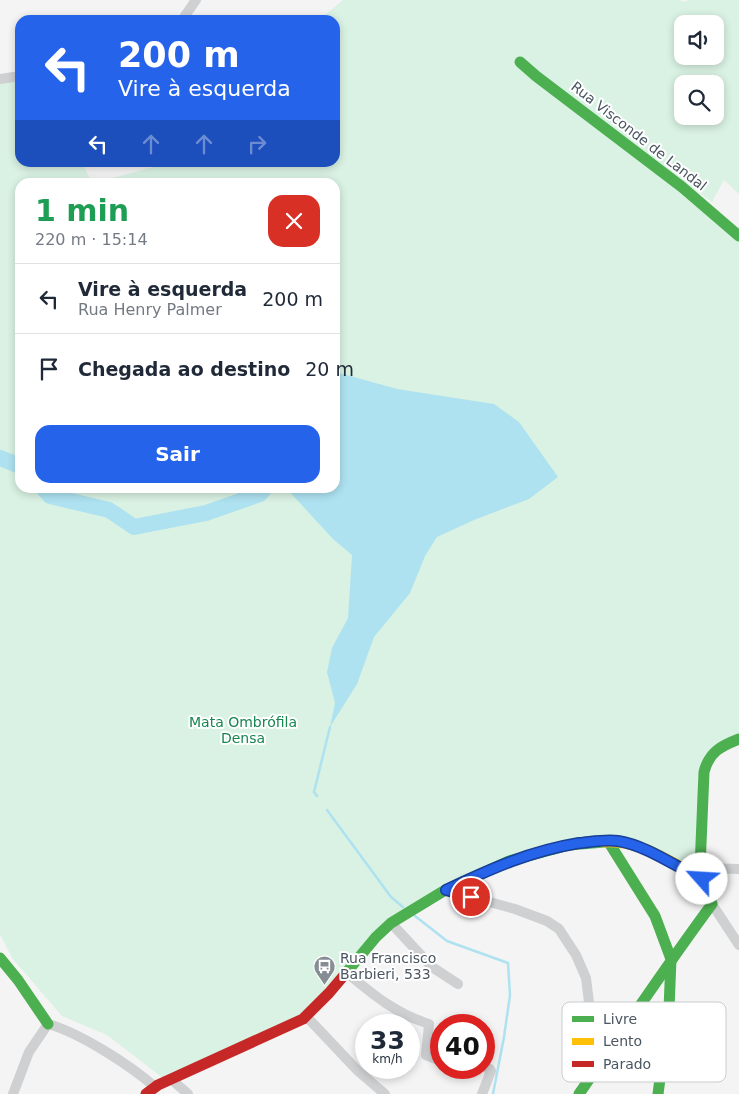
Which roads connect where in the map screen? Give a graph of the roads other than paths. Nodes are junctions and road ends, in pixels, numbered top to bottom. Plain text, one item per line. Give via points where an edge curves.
1 (196, 0) edge
2 (186, 15) edge
3 (520, 62) dead end
4 (15, 77) edge
5 (0, 79) edge
6 (739, 236) edge
7 (739, 738) edge
8 (608, 841) junction
9 (739, 868) edge
10 (701, 873) junction
11 (446, 890) junction
12 (712, 904) junction
13 (391, 923) junction
14 (739, 945) edge
15 (0, 958) edge
16 (671, 959) junction
17 (346, 972) junction
18 (458, 984) dead end
19 (589, 1002) edge
20 (644, 1002) edge
21 (669, 1002) edge
22 (306, 1016) junction
23 (48, 1024) junction
24 (430, 1057) edge
25 (171, 1079) junction
26 (488, 1079) edge
27 (587, 1082) edge
28 (150, 1090) edge
29 (13, 1094) edge
30 (188, 1094) edge
31 (385, 1094) edge
32 (482, 1094) edge
33 (579, 1094) edge

1 - 2 street
3 - 6 street, Rua Visconde de Landal via 682,187
4 - 5 street
7 - 10 street via 714,751 705,764
8 - 10 street via 644,849
8 - 11 street via 542,850
8 - 16 street via 655,916
9 - 10 street
10 - 12 street
11 - 13 street
11 - 19 street via 547,920 559,929 586,978
12 - 14 street
12 - 16 street
13 - 17 street
13 - 18 street via 432,967
15 - 23 street
16 - 20 street
16 - 21 street
17 - 22 street
17 - 24 street via 384,1003 429,1024 426,1055
22 - 25 street
22 - 31 street via 358,1071
23 - 28 street via 79,1037 146,1079
23 - 29 street via 29,1052
25 - 28 street
25 - 30 street
26 - 32 street
27 - 33 street

